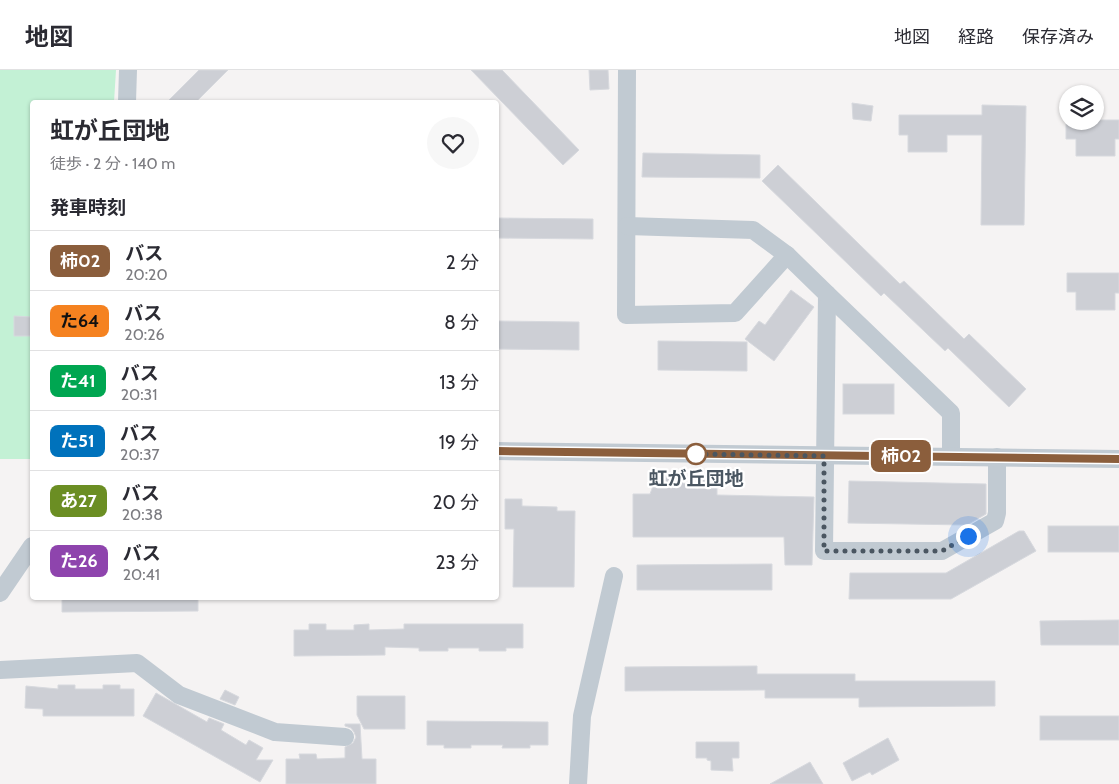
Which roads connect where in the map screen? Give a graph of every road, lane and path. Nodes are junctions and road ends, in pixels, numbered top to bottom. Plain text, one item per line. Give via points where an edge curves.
1 (128, 70) edge
2 (627, 70) edge
3 (128, 100) edge
4 (627, 226) junction
5 (787, 255) junction
6 (827, 294) junction
7 (499, 451) edge
8 (824, 456) junction
9 (951, 456) junction
10 (997, 456) junction
11 (1119, 459) edge
12 (30, 549) edge
13 (614, 576) dead end
14 (0, 594) edge
15 (0, 670) edge
16 (345, 737) dead end
17 (578, 784) edge

1 - 3 street
2 - 4 street
4 - 5 street via 752,230
4 - 5 street via 626,315 735,313
5 - 6 street
6 - 8 street
6 - 9 street via 951,413
7 - 8 street
8 - 9 street
8 - 10 street via 824,551 942,551 995,521
9 - 10 street
10 - 11 street
12 - 14 street
13 - 17 street via 582,716
15 - 16 street via 137,663 179,695 275,732

